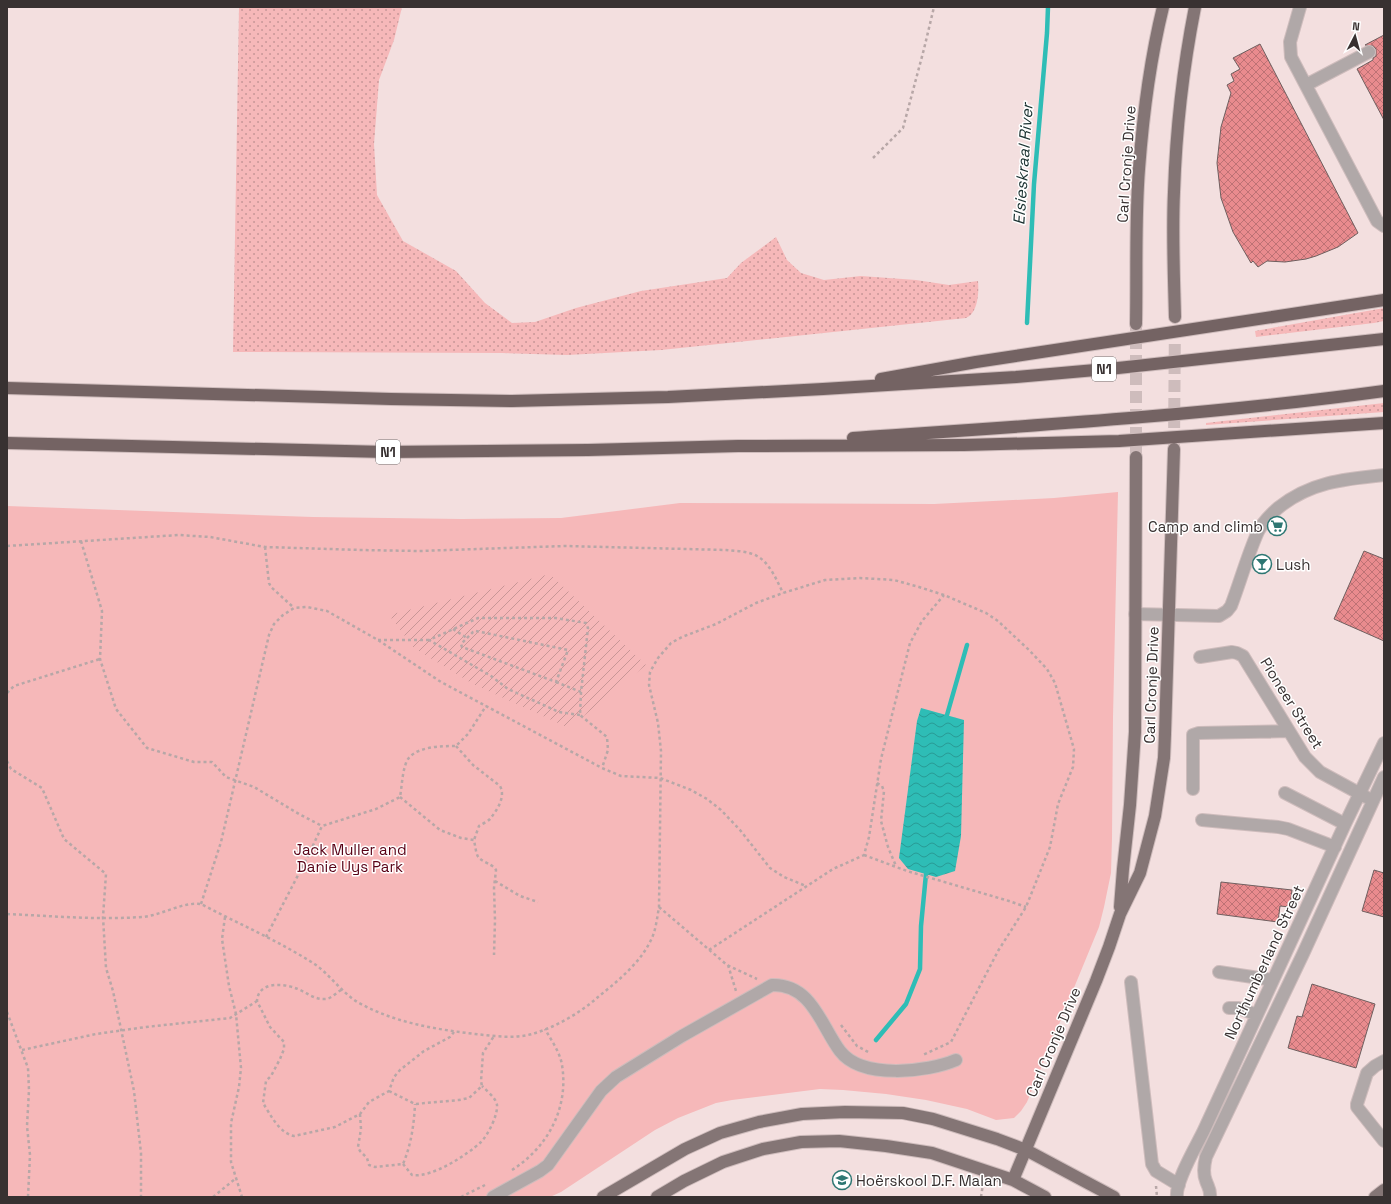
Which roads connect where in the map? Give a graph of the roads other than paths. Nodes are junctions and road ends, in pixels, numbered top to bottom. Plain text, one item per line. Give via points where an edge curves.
1 (1163, 7) edge
2 (1195, 7) edge
3 (1300, 7) edge
4 (1369, 52) dead end
5 (1306, 85) junction
6 (1384, 226) edge
7 (1384, 300) edge
8 (1175, 317) tunnel mouth
9 (1136, 324) tunnel mouth
10 (1384, 338) edge
11 (7, 388) edge
12 (823, 389) junction
13 (1384, 391) edge
14 (1384, 423) edge
15 (7, 443) edge
16 (738, 446) junction
17 (1174, 449) tunnel mouth
18 (1136, 457) tunnel mouth
19 (1384, 474) edge
20 (1135, 614) junction
21 (1170, 614) junction
22 (1200, 657) dead end
23 (1289, 731) junction
24 (1384, 742) edge
25 (1384, 777) edge
26 (1193, 789) dead end
27 (1285, 793) dead end
28 (1359, 794) junction
29 (1373, 801) junction
30 (1202, 820) dead end
31 (1345, 824) junction
32 (1335, 847) junction
33 (1120, 914) junction
34 (1219, 972) dead end
35 (1273, 980) junction
36 (1131, 982) dead end
37 (1229, 1008) dead end
38 (1257, 1015) junction
39 (956, 1060) dead end
40 (1384, 1061) edge
41 (1384, 1141) edge
42 (1026, 1150) junction
43 (1013, 1180) junction
44 (1384, 1190) edge
45 (1178, 1191) edge
46 (493, 1197) edge
47 (603, 1197) edge
48 (657, 1197) edge
49 (1045, 1197) edge
50 (1114, 1197) edge
51 (1210, 1197) edge
52 (1375, 1197) edge

1 - 9 main road, Carl Cronje Drive via 1150,72 1139,170
2 - 8 main road via 1180,101 1175,160
3 - 5 street via 1290,49 1291,57
4 - 5 street
5 - 6 street via 1377,221
7 - 12 highway via 983,361
10 - 12 highway, N1 via 1087,371
11 - 12 highway, N1 via 512,401 668,397
13 - 16 highway, N1 via 1117,419
14 - 16 highway via 1119,441
15 - 16 highway, N1 via 386,452
17 - 21 main road, Carl Cronje Drive
18 - 20 main road, Carl Cronje Drive
19 - 21 street via 1331,482 1290,498 1269,516 1258,533 1227,611 1219,616
20 - 21 street
20 - 33 main road, Carl Cronje Drive via 1135,732
21 - 33 main road, Carl Cronje Drive via 1164,758 1155,816 1140,874
22 - 23 street, Pioneer Street via 1232,652 1243,656
23 - 26 street via 1199,732 1193,735
23 - 28 street, Pioneer Street via 1305,757 1320,772
24 - 28 street, Northumberland Street
25 - 29 street, Northumberland Street
27 - 31 street
28 - 29 street, Pioneer Street
28 - 31 street, Northumberland Street
29 - 51 street, Northumberland Street via 1206,1157 1204,1171
30 - 32 street via 1278,826
31 - 32 street, Northumberland Street
32 - 35 street, Northumberland Street
33 - 42 main road, Carl Cronje Drive via 1096,980
34 - 35 street
35 - 38 street, Northumberland Street
36 - 45 street via 1152,1164
37 - 38 street via 1240,1008
38 - 45 street, Northumberland Street via 1185,1170
39 - 46 street via 945,1065 898,1072 857,1065 841,1052 804,996 791,988 772,985 616,1077 601,1091 548,1165
40 - 41 street via 1367,1073 1356,1104
42 - 43 main road, Carl Cronje Drive
42 - 47 main road via 933,1119 904,1113 802,1114 720,1133 685,1148
42 - 50 main road
43 - 48 main road via 932,1153 839,1141 801,1142 723,1162
43 - 49 main road
44 - 52 main road

